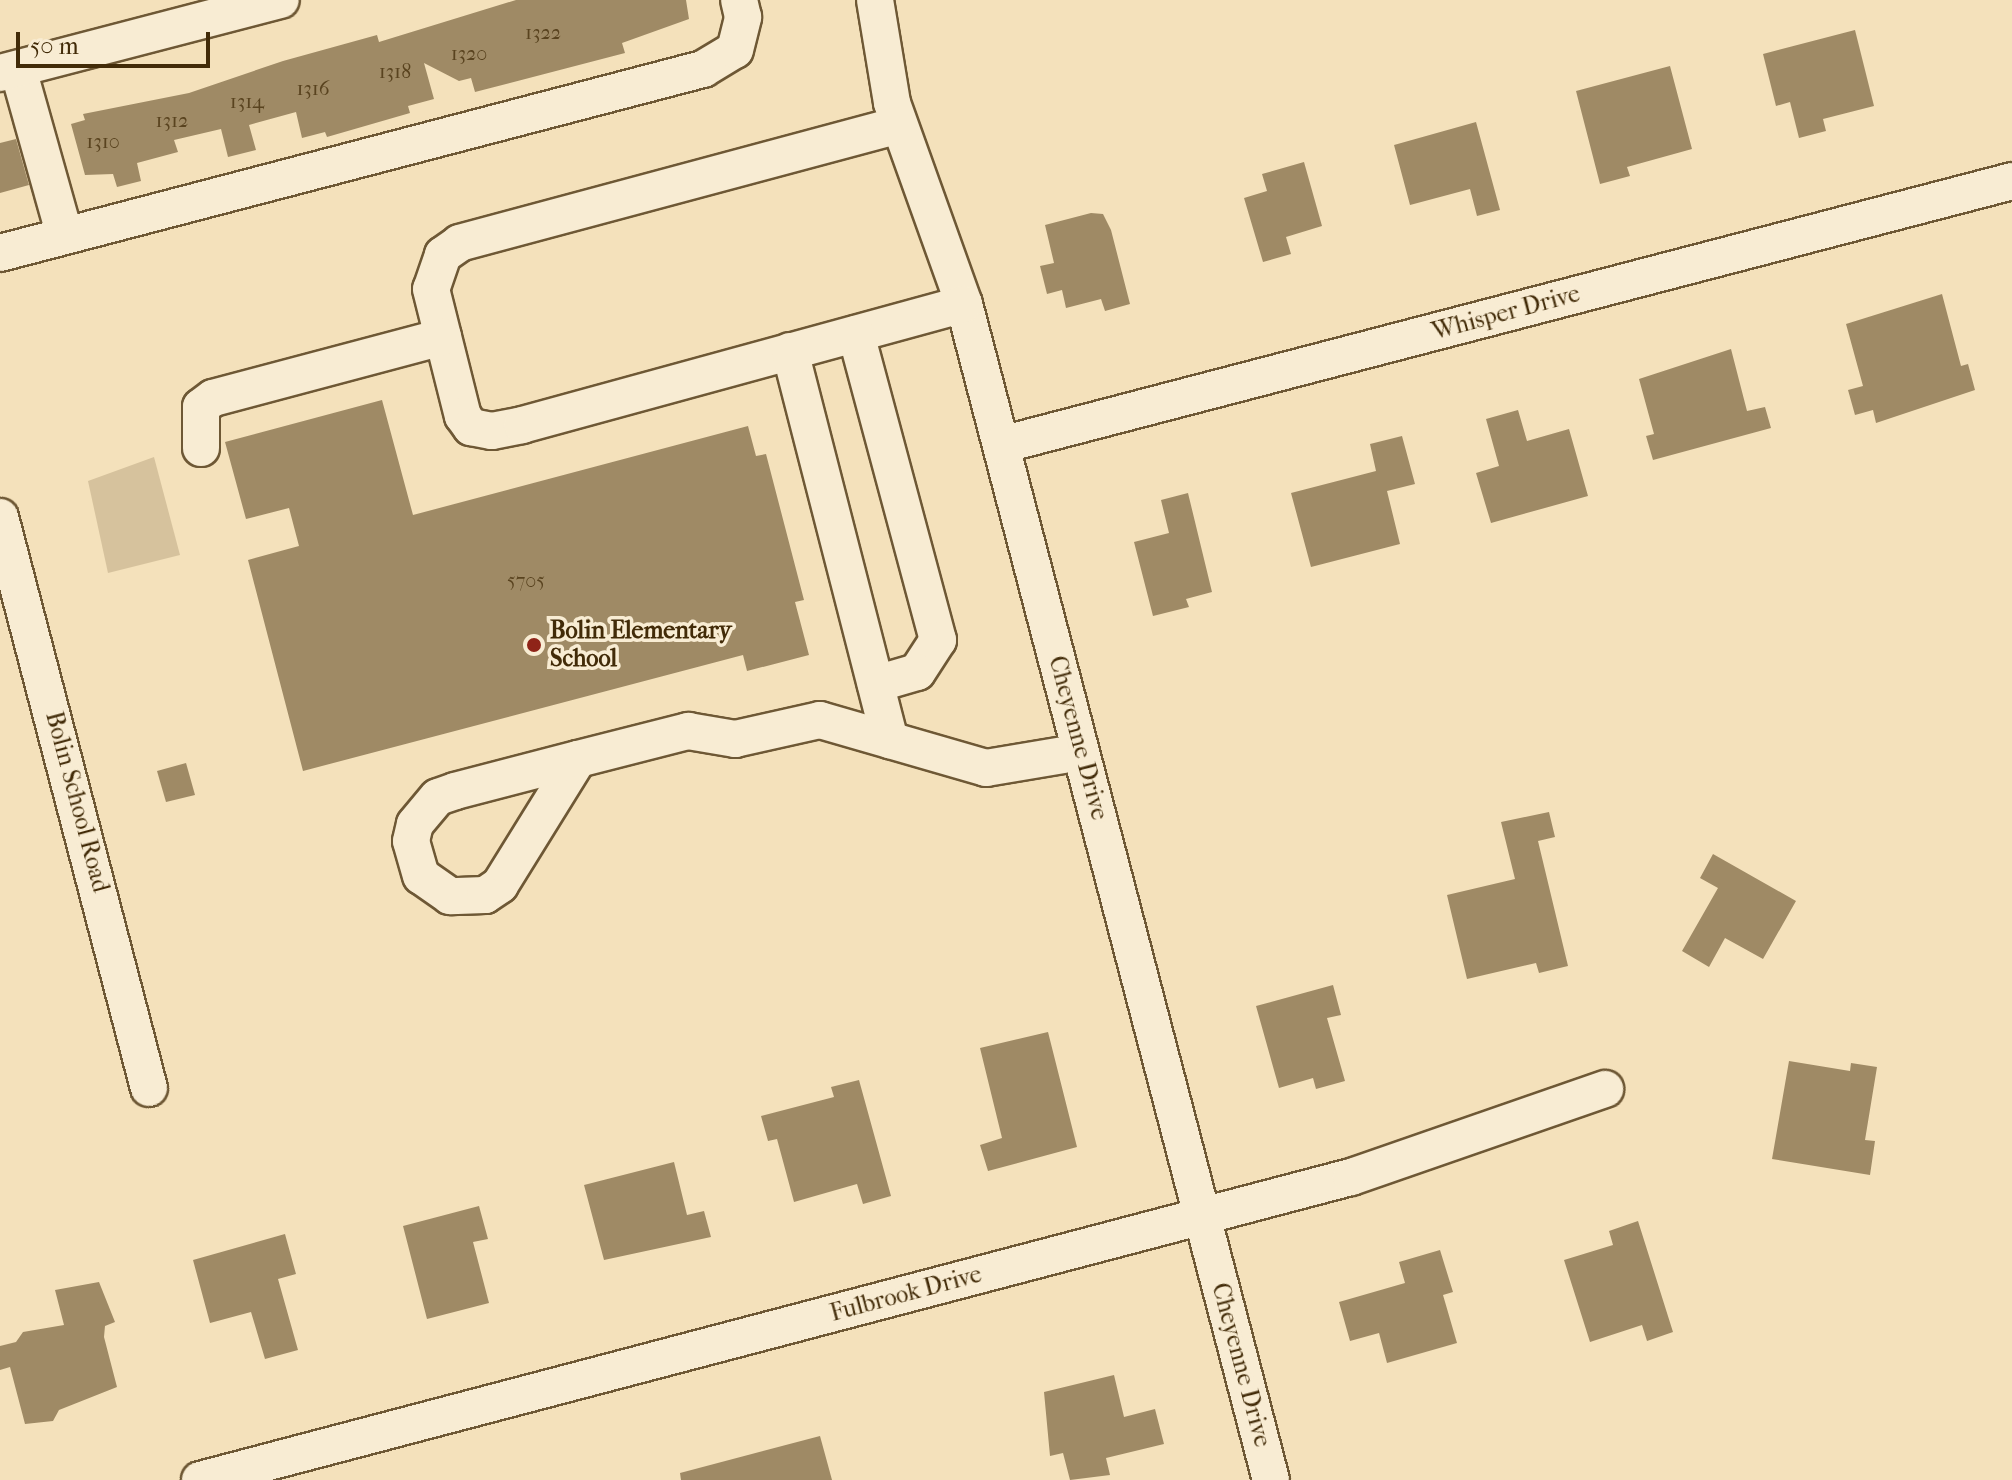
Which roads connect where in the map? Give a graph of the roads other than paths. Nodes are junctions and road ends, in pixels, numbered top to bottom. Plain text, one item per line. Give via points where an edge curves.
1 (281, 0) edge
2 (739, 0) edge
3 (875, 0) edge
4 (9, 71) edge
5 (899, 125) junction
6 (2012, 181) edge
7 (65, 236) junction
8 (0, 253) edge
9 (964, 304) junction
10 (856, 334) junction
11 (443, 337) junction
12 (790, 351) junction
13 (1001, 445) junction
14 (201, 448) dead end
15 (0, 517) edge
16 (876, 684) junction
17 (890, 740) junction
18 (1081, 752) junction
19 (578, 759) junction
20 (149, 1088) dead end
21 (1605, 1089) dead end
22 (1202, 1216) junction
23 (200, 1480) edge
24 (1271, 1480) edge

1 - 4 street
2 - 7 street via 741,37 722,61 703,69
3 - 5 street, Cheyenne Drive
4 - 7 street
5 - 9 street, Cheyenne Drive via 942,230
5 - 11 street via 460,243 434,268 431,289
6 - 13 street, Whisper Drive
7 - 8 street
9 - 10 street
9 - 13 street, Cheyenne Drive
10 - 12 street
10 - 16 street via 938,640 917,672
11 - 12 street via 463,416 471,427 492,431
11 - 14 street via 213,398 201,407
12 - 16 street
13 - 18 street, Cheyenne Drive
15 - 20 street, Bolin School Road
16 - 17 street
17 - 18 street via 986,768
17 - 19 street via 806,721 735,739 688,731
18 - 22 street, Cheyenne Drive
19 - 19 street via 438,797 420,816 413,859 433,888 450,896 485,895 512,871
21 - 22 street, Fulbrook Drive via 1416,1158
22 - 23 street, Fulbrook Drive
22 - 24 street, Cheyenne Drive

